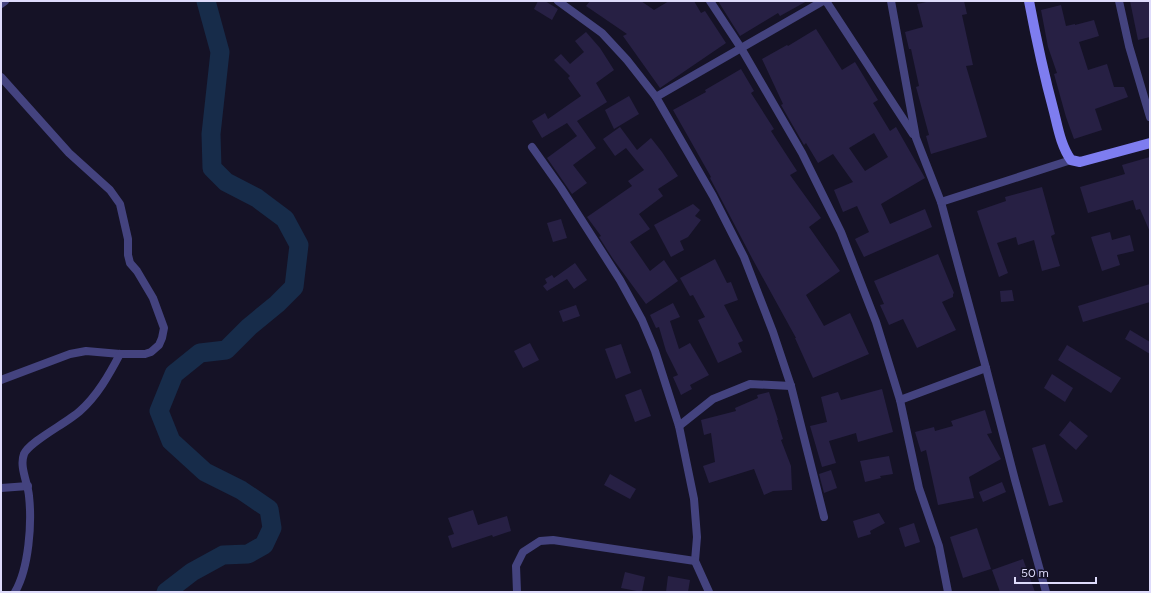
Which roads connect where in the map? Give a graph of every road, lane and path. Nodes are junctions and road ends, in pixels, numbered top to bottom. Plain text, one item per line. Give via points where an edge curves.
1 (5, 1) edge
2 (558, 1) edge
3 (710, 1) edge
4 (823, 1) edge
5 (826, 1) edge
6 (891, 1) edge
7 (1029, 1) edge
8 (1119, 1) edge
9 (1, 4) edge
10 (741, 48) junction
11 (1, 77) edge
12 (656, 98) junction
13 (1150, 118) edge
14 (916, 138) junction
15 (1150, 143) edge
16 (532, 148) dead end
17 (1071, 160) junction
18 (941, 202) junction
19 (120, 354) junction
20 (986, 368) junction
21 (1, 380) edge
22 (791, 386) junction
23 (900, 400) junction
24 (679, 426) junction
25 (28, 486) junction
26 (1, 488) edge
27 (824, 517) dead end
28 (695, 561) junction
29 (15, 592) edge
30 (517, 592) edge
31 (709, 592) edge
32 (948, 592) edge
33 (1046, 592) edge

1 - 9 street
2 - 12 street via 602,33
3 - 10 street
4 - 10 street
5 - 14 street
6 - 14 street
7 - 17 street via 1049,95 1065,152
8 - 13 street
10 - 12 street
10 - 23 street via 802,153 841,232 876,322
11 - 19 street via 69,153 110,190 120,204 128,239 130,263 152,298 164,328 159,345 151,352
12 - 22 street via 713,196 744,257
14 - 18 street
15 - 17 street via 1080,162
16 - 24 street via 578,214 642,320
17 - 18 street
18 - 20 street
19 - 21 street via 86,351 70,354
19 - 25 street via 100,389 80,411 32,444 24,453 22,462
20 - 23 street
20 - 33 street
22 - 24 street via 750,384 712,399
22 - 27 street
23 - 32 street via 919,488 939,546
24 - 28 street via 694,499 697,537
25 - 26 street
25 - 29 street via 31,516 28,545 25,567
28 - 30 street via 553,540 540,541 524,552 516,566
28 - 31 street

